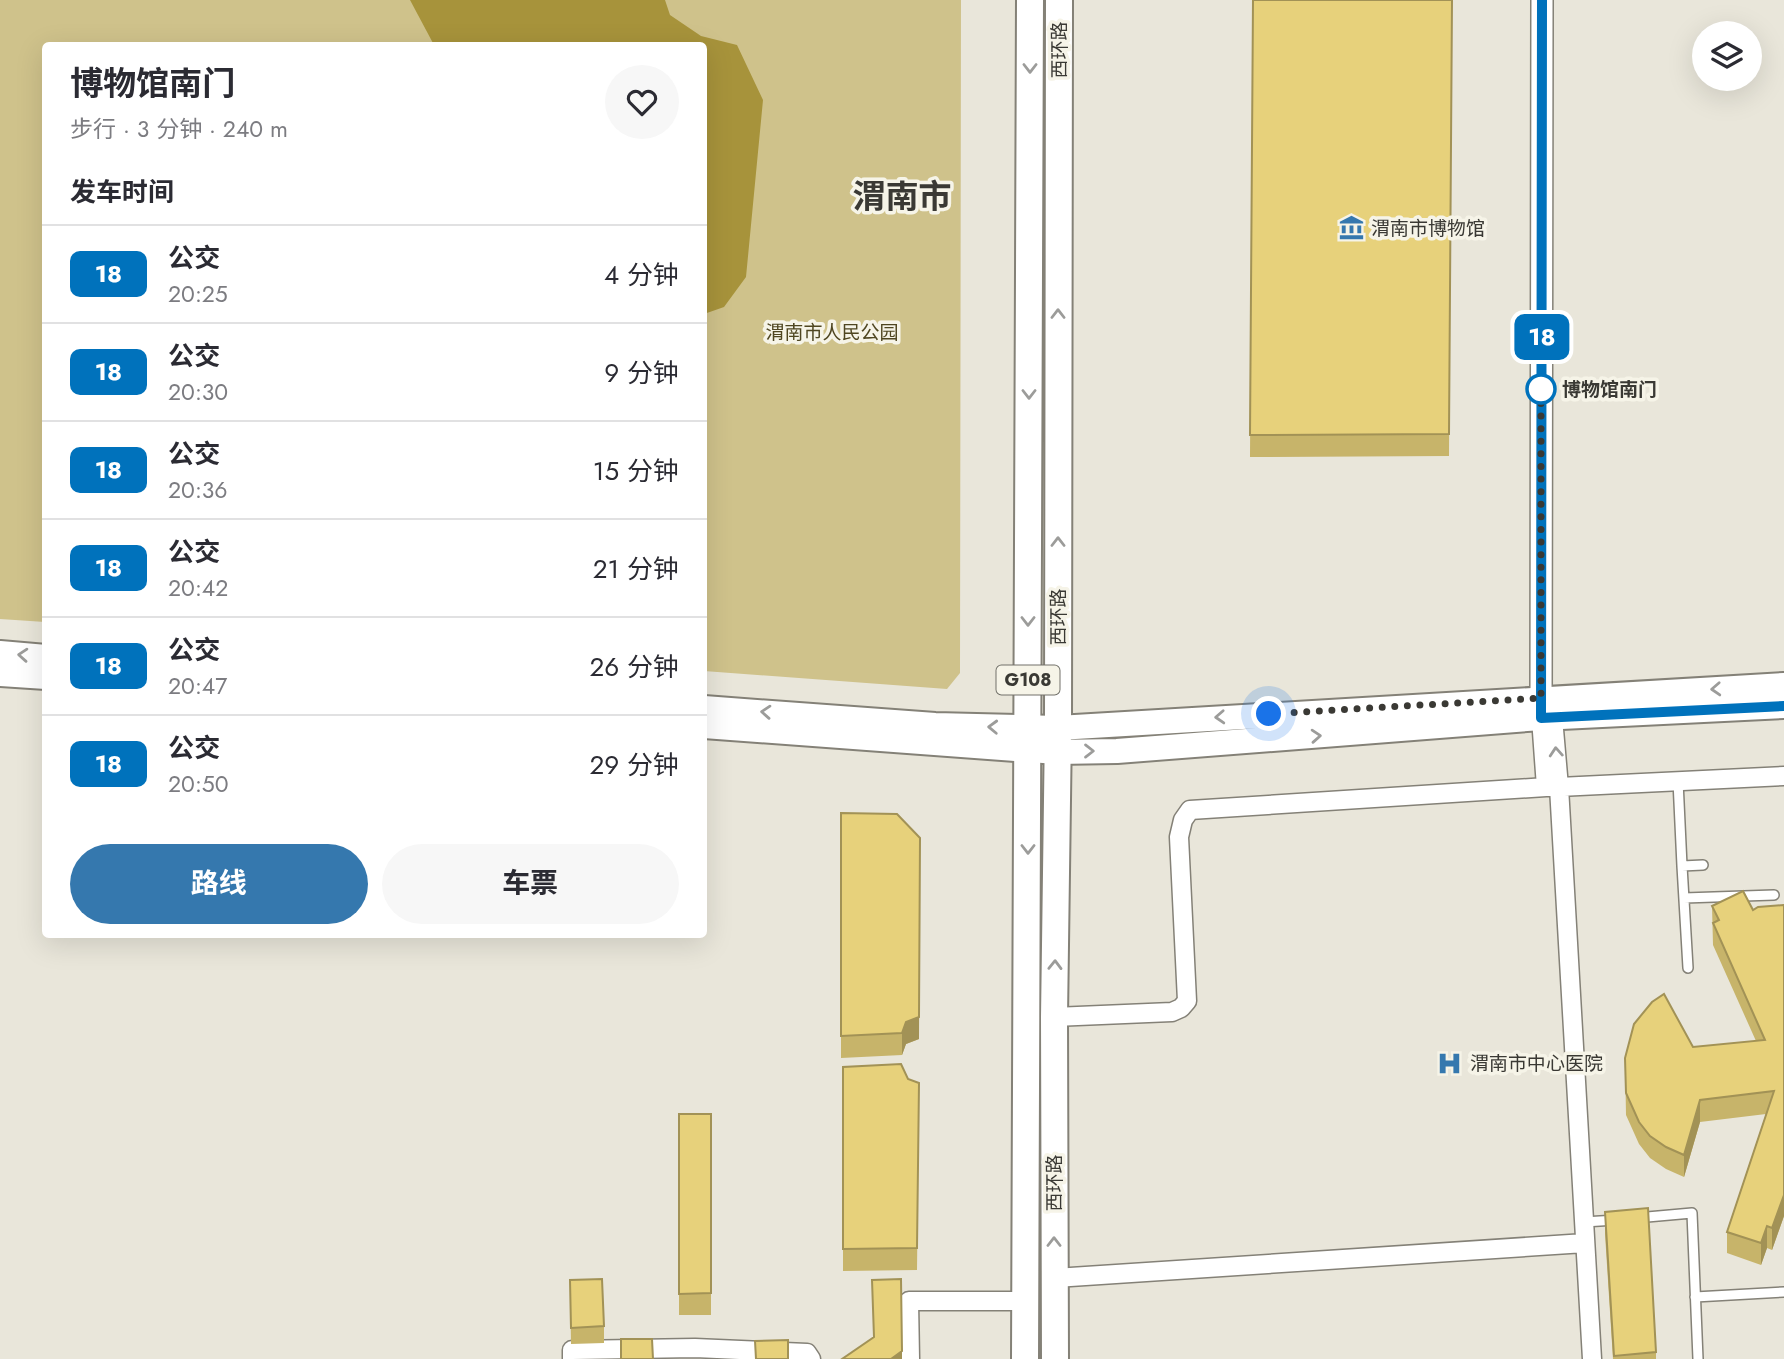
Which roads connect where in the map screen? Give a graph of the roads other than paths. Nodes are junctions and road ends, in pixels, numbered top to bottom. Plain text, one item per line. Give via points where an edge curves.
1 (1030, 0) edge
2 (1059, 0) edge
3 (1542, 0) edge
4 (1557, 0) edge
5 (0, 653) edge
6 (42, 657) edge
7 (0, 674) edge
8 (42, 677) edge
9 (1784, 685) edge
10 (1784, 706) edge
11 (707, 708) edge
12 (1547, 708) junction
13 (707, 726) edge
14 (1028, 739) junction
15 (1057, 740) junction
16 (1784, 776) edge
17 (1678, 781) junction
18 (1552, 787) junction
19 (1703, 865) dead end
20 (1682, 866) junction
21 (1774, 895) dead end
22 (1684, 898) junction
23 (1688, 968) dead end
24 (1054, 1017) junction
25 (1584, 1222) junction
26 (1586, 1244) junction
27 (1055, 1278) junction
28 (1784, 1292) edge
29 (1695, 1297) junction
30 (1025, 1301) junction
31 (572, 1359) edge
32 (811, 1359) edge
33 (910, 1359) edge
34 (1025, 1359) edge
35 (1055, 1359) edge
36 (1592, 1359) edge
37 (1698, 1359) edge

1 -> 14 main road, 西环路 / G108
15 -> 2 main road, 西环路
3 - 12 street
4 - 12 street
6 -> 5 main road
7 - 8 main road
9 -> 12 main road
10 - 12 main road
14 -> 11 main road via 935,725
12 - 15 main road via 1127,751
12 - 18 street
13 - 14 main road
14 - 15 main road
14 -> 30 main road, 西环路 / G108
24 -> 15 main road, 西环路
16 - 17 street
17 - 18 street
17 - 20 lane
18 - 24 street via 1190,810 1180,837 1187,1001 1172,1012
18 - 25 street
19 - 20 lane
20 - 22 lane
21 - 22 lane
22 - 23 lane
27 -> 24 main road, 西环路
25 - 26 street
25 - 29 lane via 1692,1213
26 - 27 street
26 - 36 street
27 - 35 main road, 西环路
28 - 29 lane
29 - 37 lane
30 - 33 street via 909,1301
30 - 34 main road, 西环路 / G108
31 - 32 street via 572,1350 695,1348 807,1353

